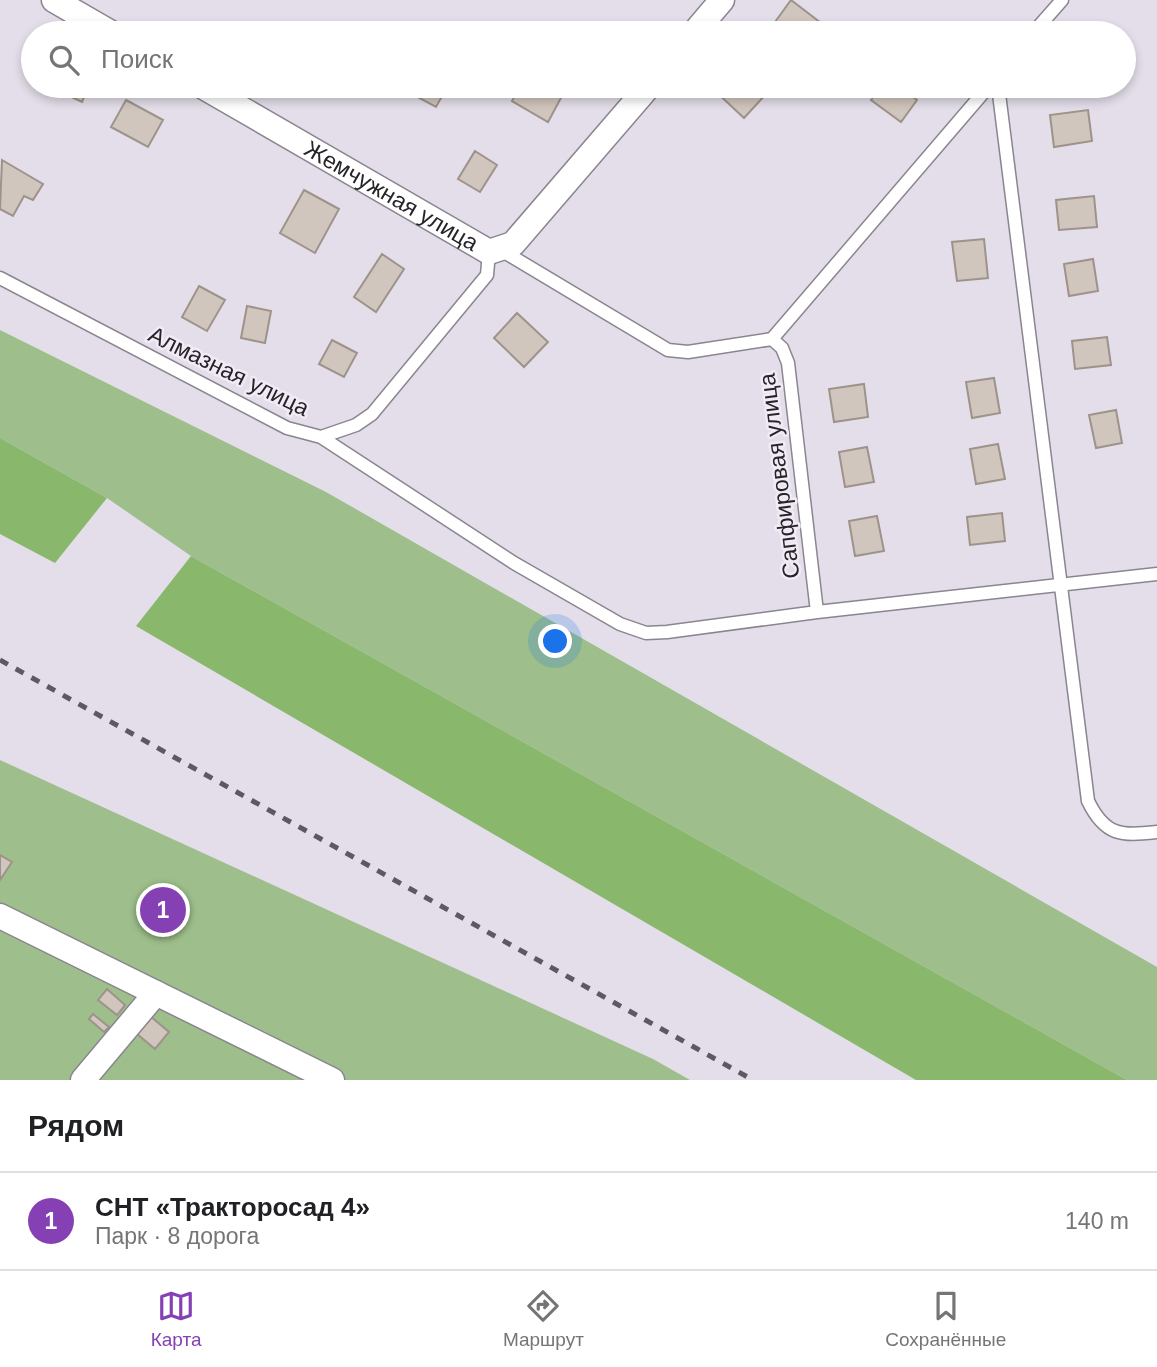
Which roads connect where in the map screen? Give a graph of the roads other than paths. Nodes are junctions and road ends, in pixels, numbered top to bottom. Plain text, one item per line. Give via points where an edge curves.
1 (54, 0) edge
2 (722, 0) edge
3 (1062, 0) edge
4 (90, 21) edge
5 (704, 21) edge
6 (1044, 21) edge
7 (223, 98) edge
8 (639, 98) edge
9 (979, 98) edge
10 (1000, 98) edge
11 (494, 250) junction
12 (0, 278) edge
13 (772, 339) junction
14 (321, 437) junction
15 (1157, 574) edge
16 (1062, 584) junction
17 (817, 612) junction
18 (1157, 832) edge
19 (0, 916) edge
20 (156, 993) junction
21 (326, 1079) edge
22 (83, 1080) edge

1 - 4 street
2 - 5 street
3 - 6 lane
7 - 11 street, Жемчужная улица
8 - 11 street, Жемчужная улица via 513,244
9 - 13 lane
10 - 16 lane
11 - 13 lane via 668,350 688,352
11 - 14 lane, Алмазная улица via 487,275 372,414
12 - 14 lane, Алмазная улица via 287,428
13 - 17 lane, Сапфировая улица via 788,363
14 - 17 lane via 514,563 620,624 646,633 667,632
15 - 16 lane
16 - 17 lane
16 - 18 lane via 1088,801 1096,818 1107,827 1128,835
19 - 20 street
20 - 21 street
20 - 22 street

